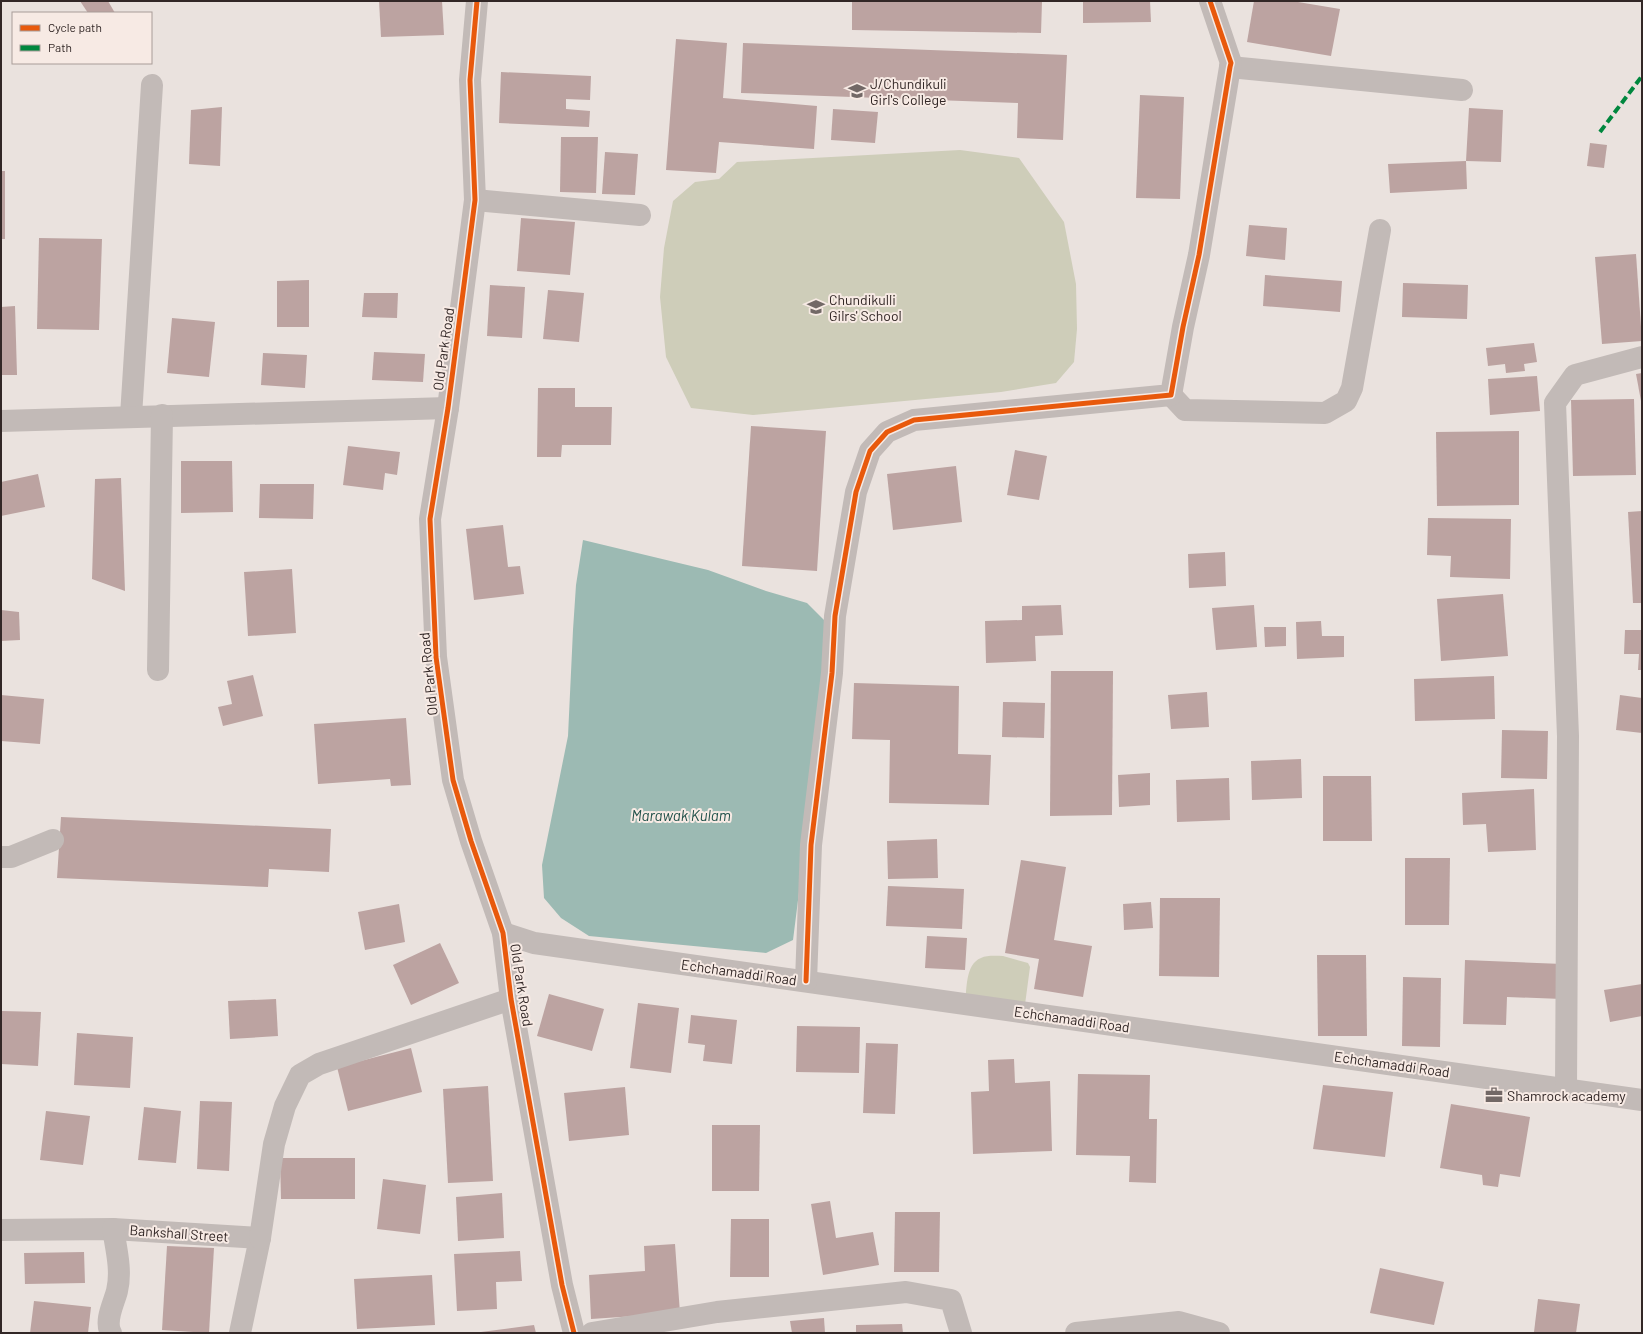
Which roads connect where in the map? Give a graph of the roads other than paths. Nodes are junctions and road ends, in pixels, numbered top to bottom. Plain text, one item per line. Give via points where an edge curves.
1 (477, 1) edge
2 (1210, 1) edge
3 (1230, 67) junction
4 (152, 85) dead end
5 (1462, 90) dead end
6 (475, 200) junction
7 (640, 215) dead end
8 (1380, 230) dead end
9 (1642, 357) edge
10 (1171, 395) junction
11 (448, 408) junction
12 (162, 415) junction
13 (131, 416) junction
14 (1, 421) edge
15 (158, 670) dead end
16 (53, 840) dead end
17 (1, 857) edge
18 (503, 933) junction
19 (806, 982) junction
20 (511, 999) junction
21 (1566, 1089) junction
22 (1642, 1100) edge
23 (113, 1229) junction
24 (1, 1230) edge
25 (260, 1238) junction
26 (111, 1333) edge
27 (240, 1333) edge
28 (574, 1333) edge
29 (592, 1333) edge
30 (961, 1333) edge
31 (1076, 1333) edge
32 (1219, 1333) edge

1 - 6 street, Old Park Road via 470,80
2 - 3 street via 1231,63
3 - 5 street
3 - 10 street via 1199,255
4 - 13 street
6 - 7 street
6 - 11 street, Old Park Road
8 - 10 street via 1352,388 1346,401 1325,413 1185,410
9 - 21 street via 1575,374 1555,403 1568,736
10 - 19 street via 914,420 887,432 870,451 856,492 835,616 832,673 811,845
11 - 12 street
11 - 18 street, Old Park Road via 430,519 436,657 453,780
12 - 13 street
12 - 15 street
13 - 14 street
16 - 17 street via 11,857
18 - 19 street, Echchamaddi Road via 534,944
18 - 20 street, Old Park Road
19 - 21 street, Echchamaddi Road
20 - 25 street via 319,1064 300,1075 285,1106 274,1144
20 - 28 street, Old Park Road via 562,1285
21 - 22 street, Echchamaddi Road
23 - 24 street, Bankshall Street
23 - 25 street, Bankshall Street
23 - 26 street via 119,1275 118,1290 109,1321
25 - 27 street
29 - 30 street via 717,1312 906,1292 951,1300
31 - 32 street via 1179,1322

